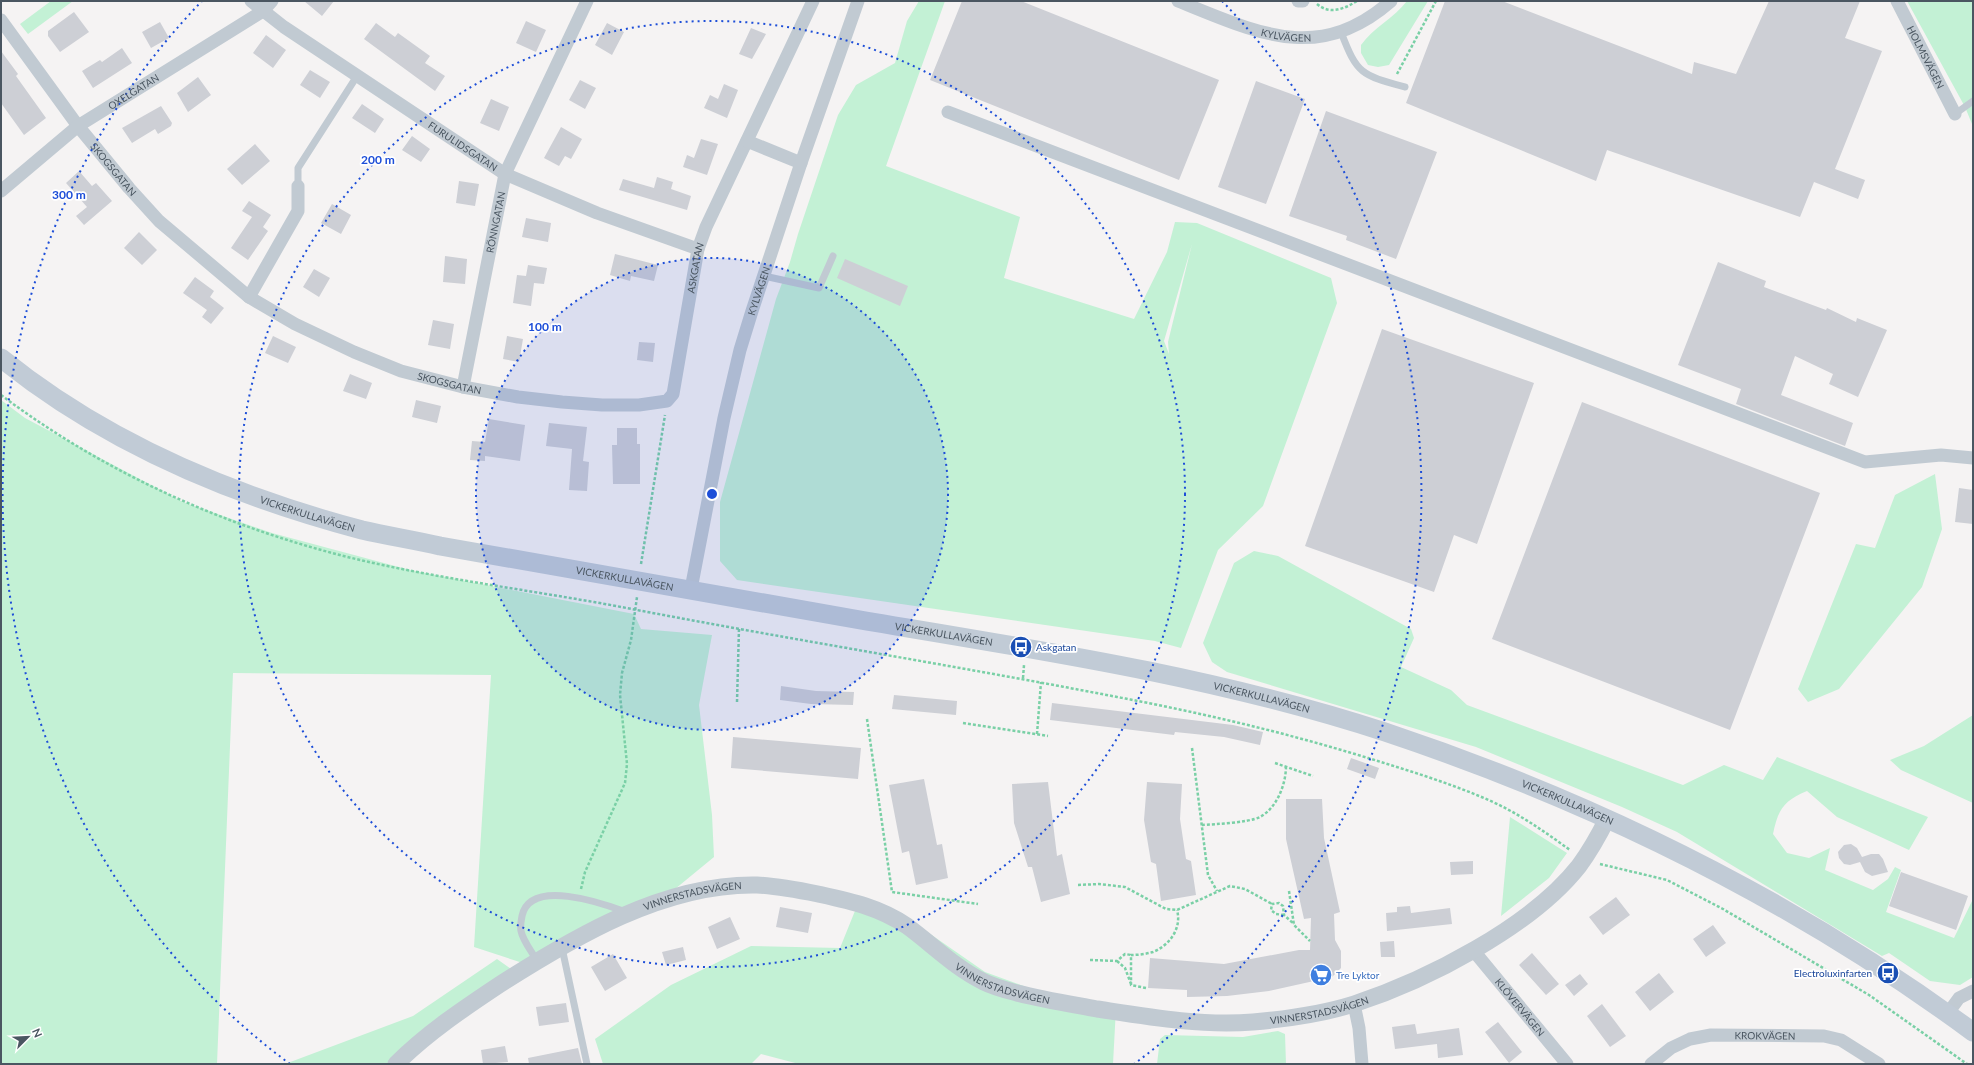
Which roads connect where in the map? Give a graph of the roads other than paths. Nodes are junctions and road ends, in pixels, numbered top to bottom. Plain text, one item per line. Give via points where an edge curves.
1 (251, 1) edge
2 (272, 1) edge
3 (587, 1) edge
4 (813, 1) edge
5 (858, 1) edge
6 (1178, 1) edge
7 (1298, 1) edge
8 (1303, 1) edge
9 (1392, 1) edge
10 (1897, 1) edge
11 (263, 11) junction
12 (1, 20) edge
13 (1341, 32) junction
14 (357, 76) junction
15 (1405, 87) dead end
16 (1973, 101) edge
17 (948, 112) dead end
18 (1955, 114) joint
19 (78, 126) junction
20 (747, 141) junction
21 (801, 163) junction
22 (505, 174) junction
23 (298, 186) joint
24 (1, 191) edge
25 (698, 249) junction
26 (833, 256) dead end
27 (764, 276) junction
28 (249, 297) junction
29 (1, 358) edge
30 (463, 387) junction
31 (667, 401) joint
32 (1973, 458) edge
33 (691, 589) junction
34 (1607, 819) junction
35 (629, 913) junction
36 (562, 947) junction
37 (1473, 950) junction
38 (537, 961) junction
39 (1973, 991) edge
40 (1354, 1004) junction
41 (1948, 1013) junction
42 (1973, 1032) edge
43 (396, 1064) edge
44 (587, 1064) edge
45 (1362, 1064) edge
46 (1568, 1064) edge
47 (1651, 1064) edge
48 (1879, 1064) edge

1 - 11 street, FURULIDSGATAN
2 - 11 street, OXELGATAN
3 - 22 street, RÖNNGATAN
4 - 20 street, ASKGATAN
5 - 21 street, KYLVÄGEN
6 - 13 street, KYLVÄGEN via 1277,37 1309,38
7 - 8 street
9 - 13 street, KYLVÄGEN via 1366,20
10 - 18 street, HOLMSVÄGEN
11 - 14 street, FURULIDSGATAN
11 - 19 street, OXELGATAN
12 - 19 street, SKOGSGATAN
13 - 15 lane via 1356,65 1364,73
14 - 22 street, FURULIDSGATAN
14 - 23 lane via 298,168
16 - 18 lane
17 - 32 street via 1865,462 1941,455
19 - 24 street, OXELGATAN
19 - 28 street, SKOGSGATAN via 159,221
20 - 21 street
20 - 25 street, ASKGATAN
21 - 27 street, KYLVÄGEN
22 - 25 street, FURULIDSGATAN via 597,213
22 - 30 street, RÖNNGATAN
23 - 28 street via 298,211
25 - 31 street, ASKGATAN via 673,394
26 - 27 lane via 819,288
27 - 33 street, KYLVÄGEN via 740,350 724,418
28 - 30 street, SKOGSGATAN via 295,324 354,352 401,371
29 - 33 main road, VICKERKULLAVÄGEN via 59,401 112,433 176,465 246,495 364,530 440,546
30 - 31 street, SKOGSGATAN via 562,402 624,405
33 - 34 main road, VICKERKULLAVÄGEN via 1128,667 1260,696 1382,731 1454,756
34 - 37 street, VINNERSTADSVÄGEN via 1584,857 1565,881 1533,909
34 - 41 main road, VICKERKULLAVÄGEN via 1732,879 1824,933
35 - 36 street, VINNERSTADSVÄGEN
35 - 38 lane via 579,898 553,895 529,902 523,911 521,932
35 - 40 street, VINNERSTADSVÄGEN via 678,896 708,889 758,885 849,901 880,911 910,928 956,966 984,982 1049,1001 1174,1021 1214,1023 1286,1018
36 - 38 street, VINNERSTADSVÄGEN
36 - 44 lane
37 - 40 street, VINNERSTADSVÄGEN via 1413,981
37 - 46 street, KLÖVERVÄGEN
38 - 43 street, VINNERSTADSVÄGEN via 456,1014
39 - 41 street via 1959,998
40 - 45 street
41 - 42 main road, VICKERKULLAVÄGEN
47 - 48 street, KROKVÄGEN via 1671,1048 1690,1039 1710,1035 1824,1036 1841,1040

